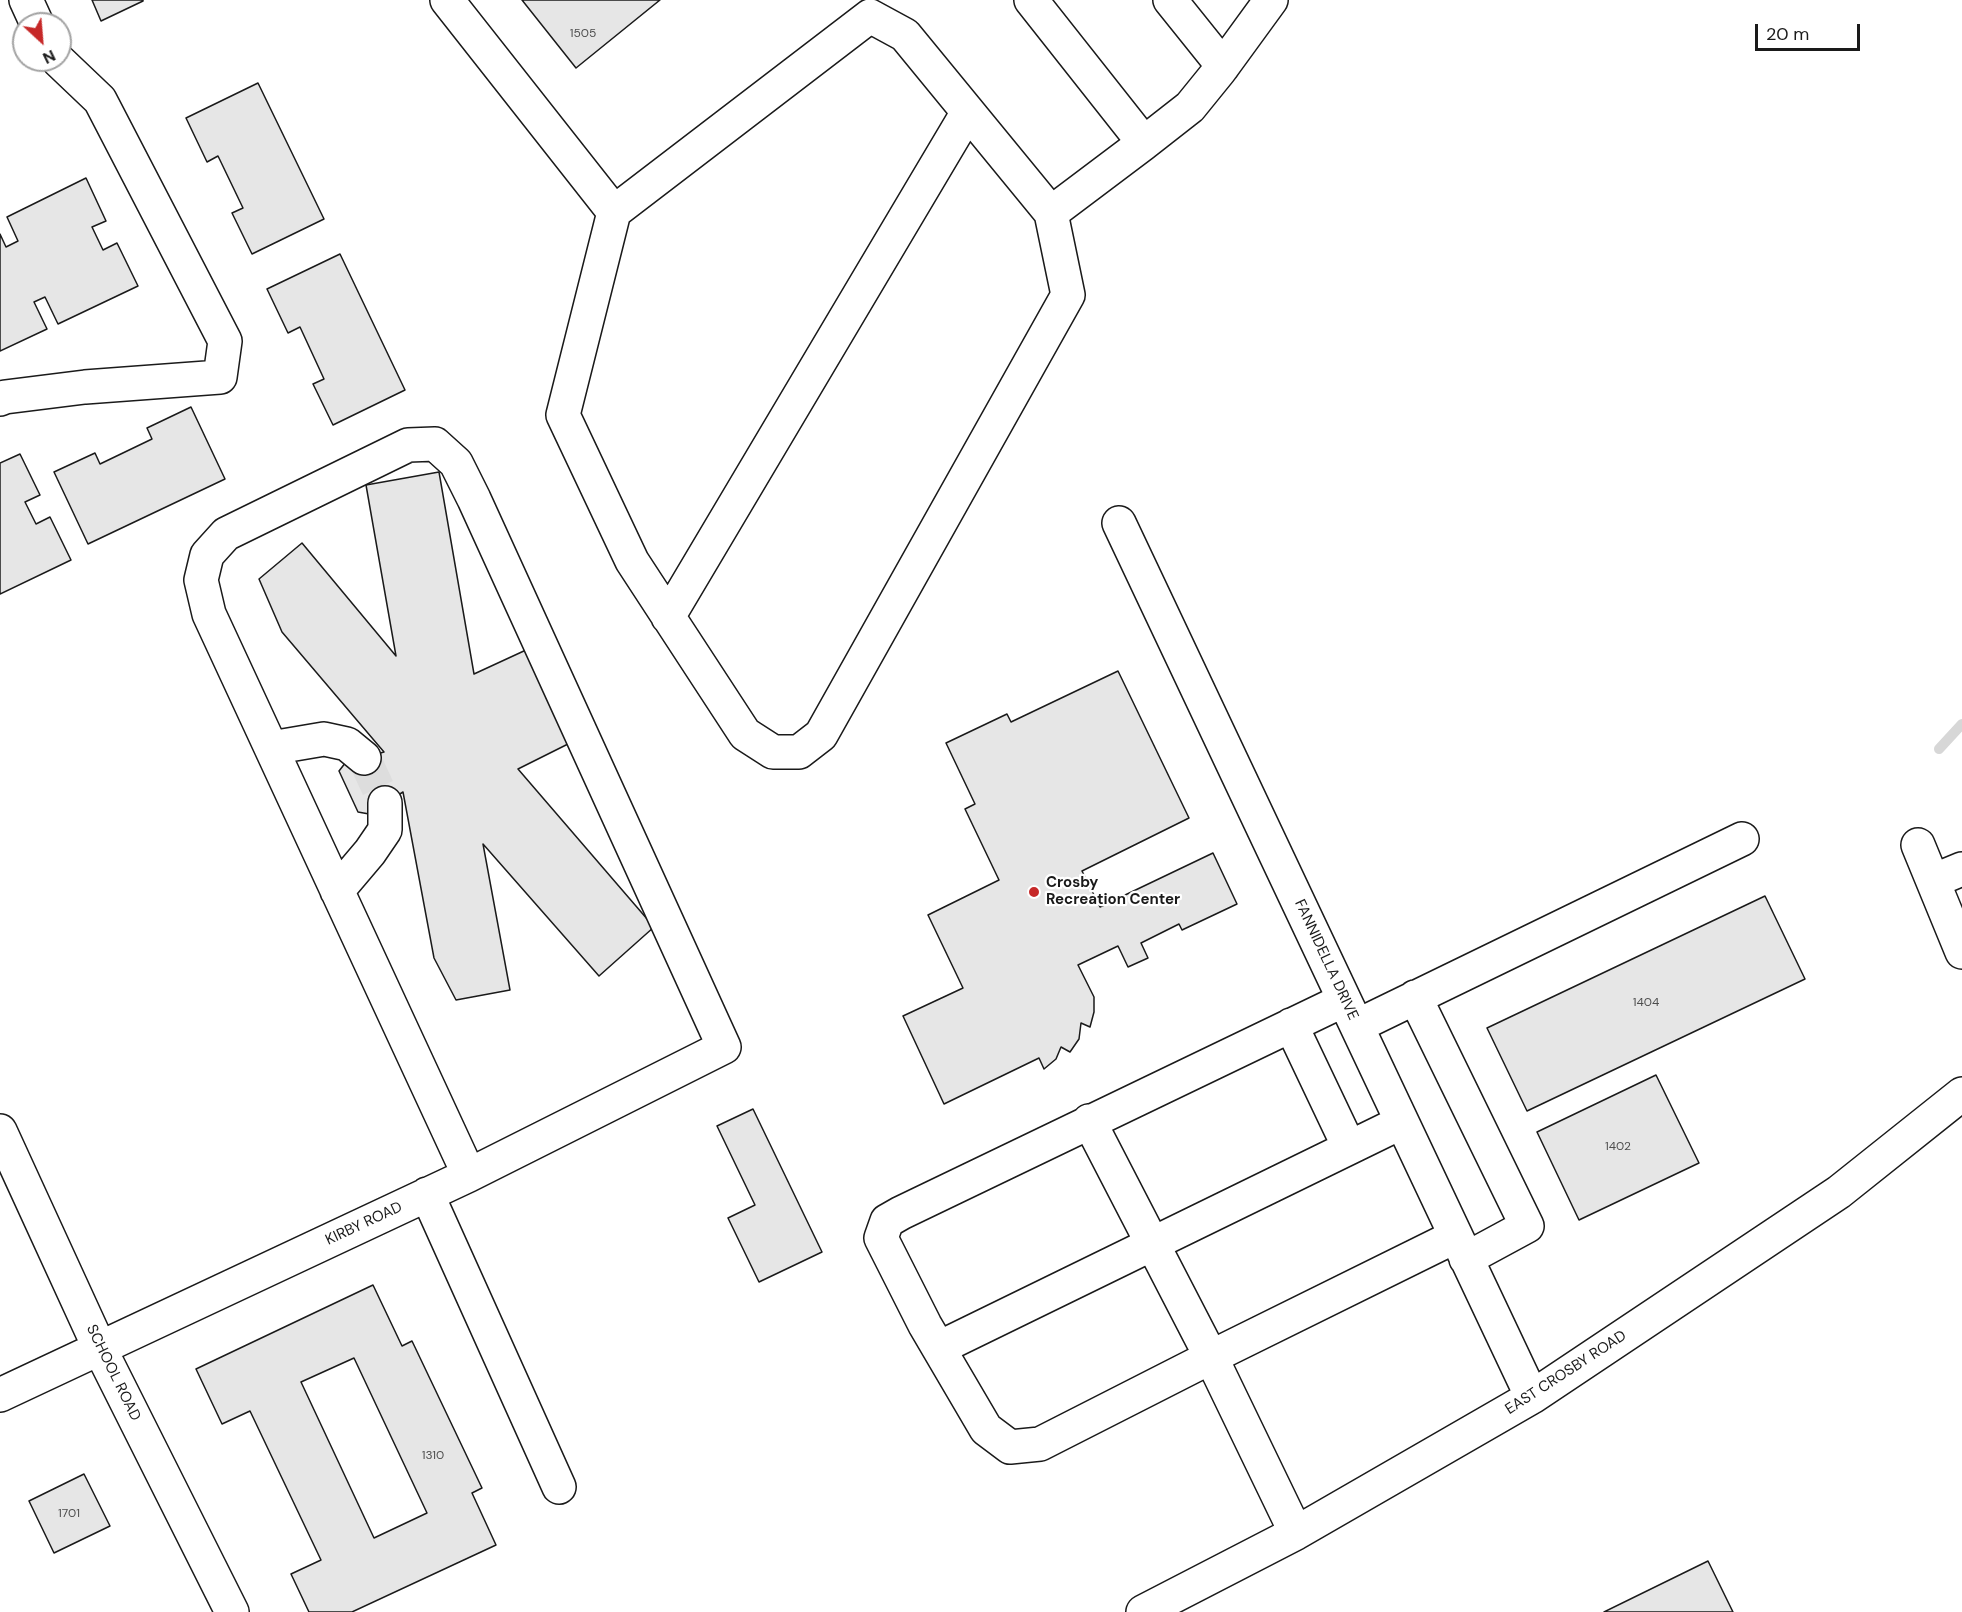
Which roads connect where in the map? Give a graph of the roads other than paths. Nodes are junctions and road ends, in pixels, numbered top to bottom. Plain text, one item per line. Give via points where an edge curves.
1 (447, 0) edge
2 (1031, 0) edge
3 (1170, 0) edge
4 (1271, 0) edge
5 (1223, 66) junction
6 (71, 72) edge
7 (968, 112) junction
8 (1144, 143) junction
9 (614, 212) junction
10 (1051, 213) junction
11 (0, 399) edge
12 (1119, 523) dead end
13 (668, 617) junction
14 (271, 748) junction
15 (364, 758) tunnel mouth
16 (385, 803) tunnel mouth
17 (1742, 839) dead end
18 (1918, 845) dead end
19 (1947, 875) edge
20 (337, 891) junction
21 (1962, 952) edge
22 (1415, 997) junction
23 (1350, 1013) junction
24 (1291, 1025) junction
25 (1962, 1094) edge
26 (1089, 1121) junction
27 (1402, 1122) junction
28 (0, 1131) edge
29 (1349, 1147) junction
30 (469, 1175) junction
31 (427, 1194) junction
32 (1151, 1244) junction
33 (1461, 1248) junction
34 (939, 1348) junction
35 (100, 1349) junction
36 (1211, 1357) junction
37 (0, 1395) edge
38 (1532, 1397) junction
39 (559, 1487) dead end
40 (1296, 1533) junction
41 (232, 1612) edge
42 (1143, 1612) edge

1 - 9 street
2 - 8 street
3 - 5 street
4 - 5 street
5 - 8 street via 1190,107
6 - 11 street via 100,100 225,341 220,377 86,387
7 - 9 street via 905,35 870,16
7 - 10 street
7 - 13 street
8 - 10 street
9 - 13 street via 563,415 632,561
10 - 13 street via 1068,296 821,735 799,752 773,752 746,734
12 - 23 street, FANNIDELLA DRIVE
14 - 15 street via 324,739 347,744
14 - 20 street
14 - 30 street, KIRBY ROAD via 209,614 201,580 207,555 226,534 408,445 435,444 456,463 474,499 724,1047
16 - 20 street via 385,830
17 - 22 street
18 - 19 street
19 - 21 street
20 - 30 street
22 - 23 street
22 - 33 street via 1527,1226
23 - 24 street
23 - 27 street, FANNIDELLA DRIVE
24 - 26 street
24 - 29 street
25 - 38 street, EAST CROSBY ROAD via 1839,1192
26 - 32 street
26 - 34 street via 887,1221 881,1238
27 - 29 street
27 - 33 street, FANNIDELLA DRIVE
28 - 35 street, SCHOOL ROAD
29 - 32 street
30 - 31 street, KIRBY ROAD
31 - 35 street, KIRBY ROAD
31 - 39 street
32 - 34 street
32 - 36 street
33 - 36 street
33 - 38 street, FANNIDELLA DRIVE
34 - 36 street via 986,1429 1010,1447 1040,1444
35 - 37 street, KIRBY ROAD
35 - 41 street, SCHOOL ROAD
36 - 40 street
38 - 40 street, EAST CROSBY ROAD
40 - 42 street, EAST CROSBY ROAD

